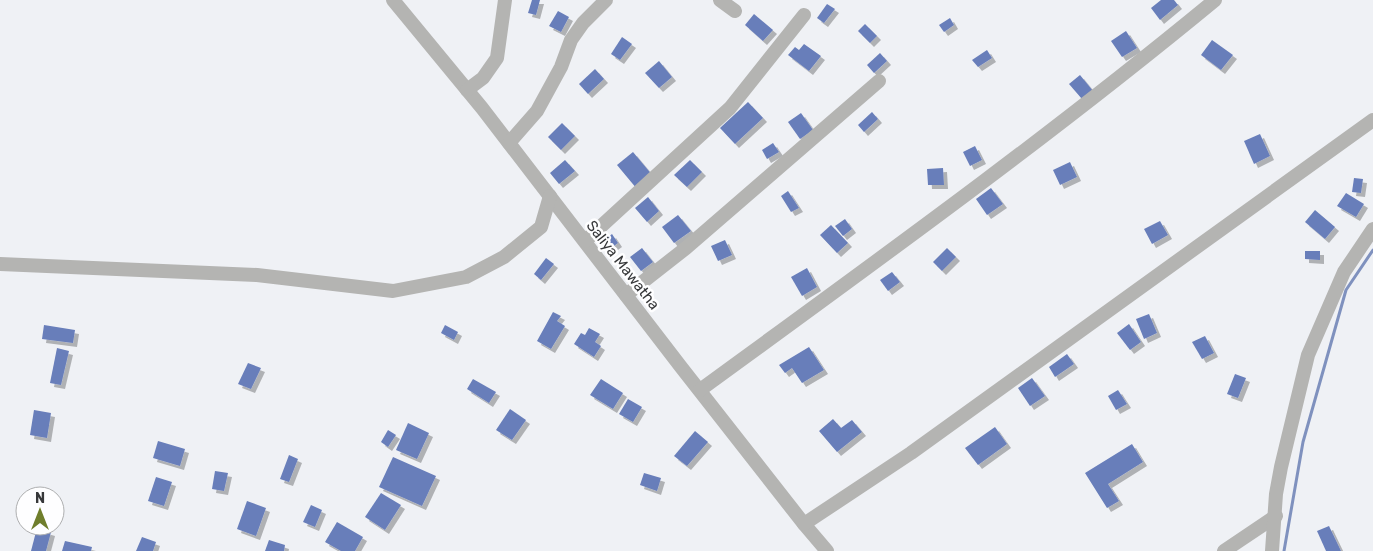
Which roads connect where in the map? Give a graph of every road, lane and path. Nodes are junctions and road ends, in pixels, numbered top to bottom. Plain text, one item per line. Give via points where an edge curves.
1 (393, 0) edge
2 (505, 0) edge
3 (606, 0) edge
4 (720, 0) edge
5 (1215, 0) edge
6 (735, 10) dead end
7 (804, 15) dead end
8 (879, 82) dead end
9 (467, 90) junction
10 (1373, 120) edge
11 (509, 143) junction
12 (550, 196) junction
13 (1373, 228) edge
14 (585, 241) junction
15 (0, 264) edge
16 (626, 295) junction
17 (700, 390) junction
18 (1276, 516) junction
19 (804, 524) junction
20 (827, 551) edge
21 (1224, 551) edge
22 (1272, 551) edge

1 - 9 street, Saliya Mawatha
2 - 9 street via 497,58 483,78
3 - 11 street via 571,40 537,111
4 - 6 street
5 - 17 street via 1135,66 961,198
7 - 14 street via 730,108
8 - 16 street via 686,248
9 - 11 street, Saliya Mawatha
10 - 19 street via 919,448
11 - 12 street, Saliya Mawatha
12 - 14 street, Saliya Mawatha
12 - 15 street via 541,227 504,257 466,276 393,291 257,275
13 - 18 street via 1344,272 1308,355 1281,467
14 - 16 street, Saliya Mawatha
16 - 17 street, Saliya Mawatha
17 - 19 street, Saliya Mawatha
18 - 21 street
18 - 22 street
19 - 20 street, Saliya Mawatha

